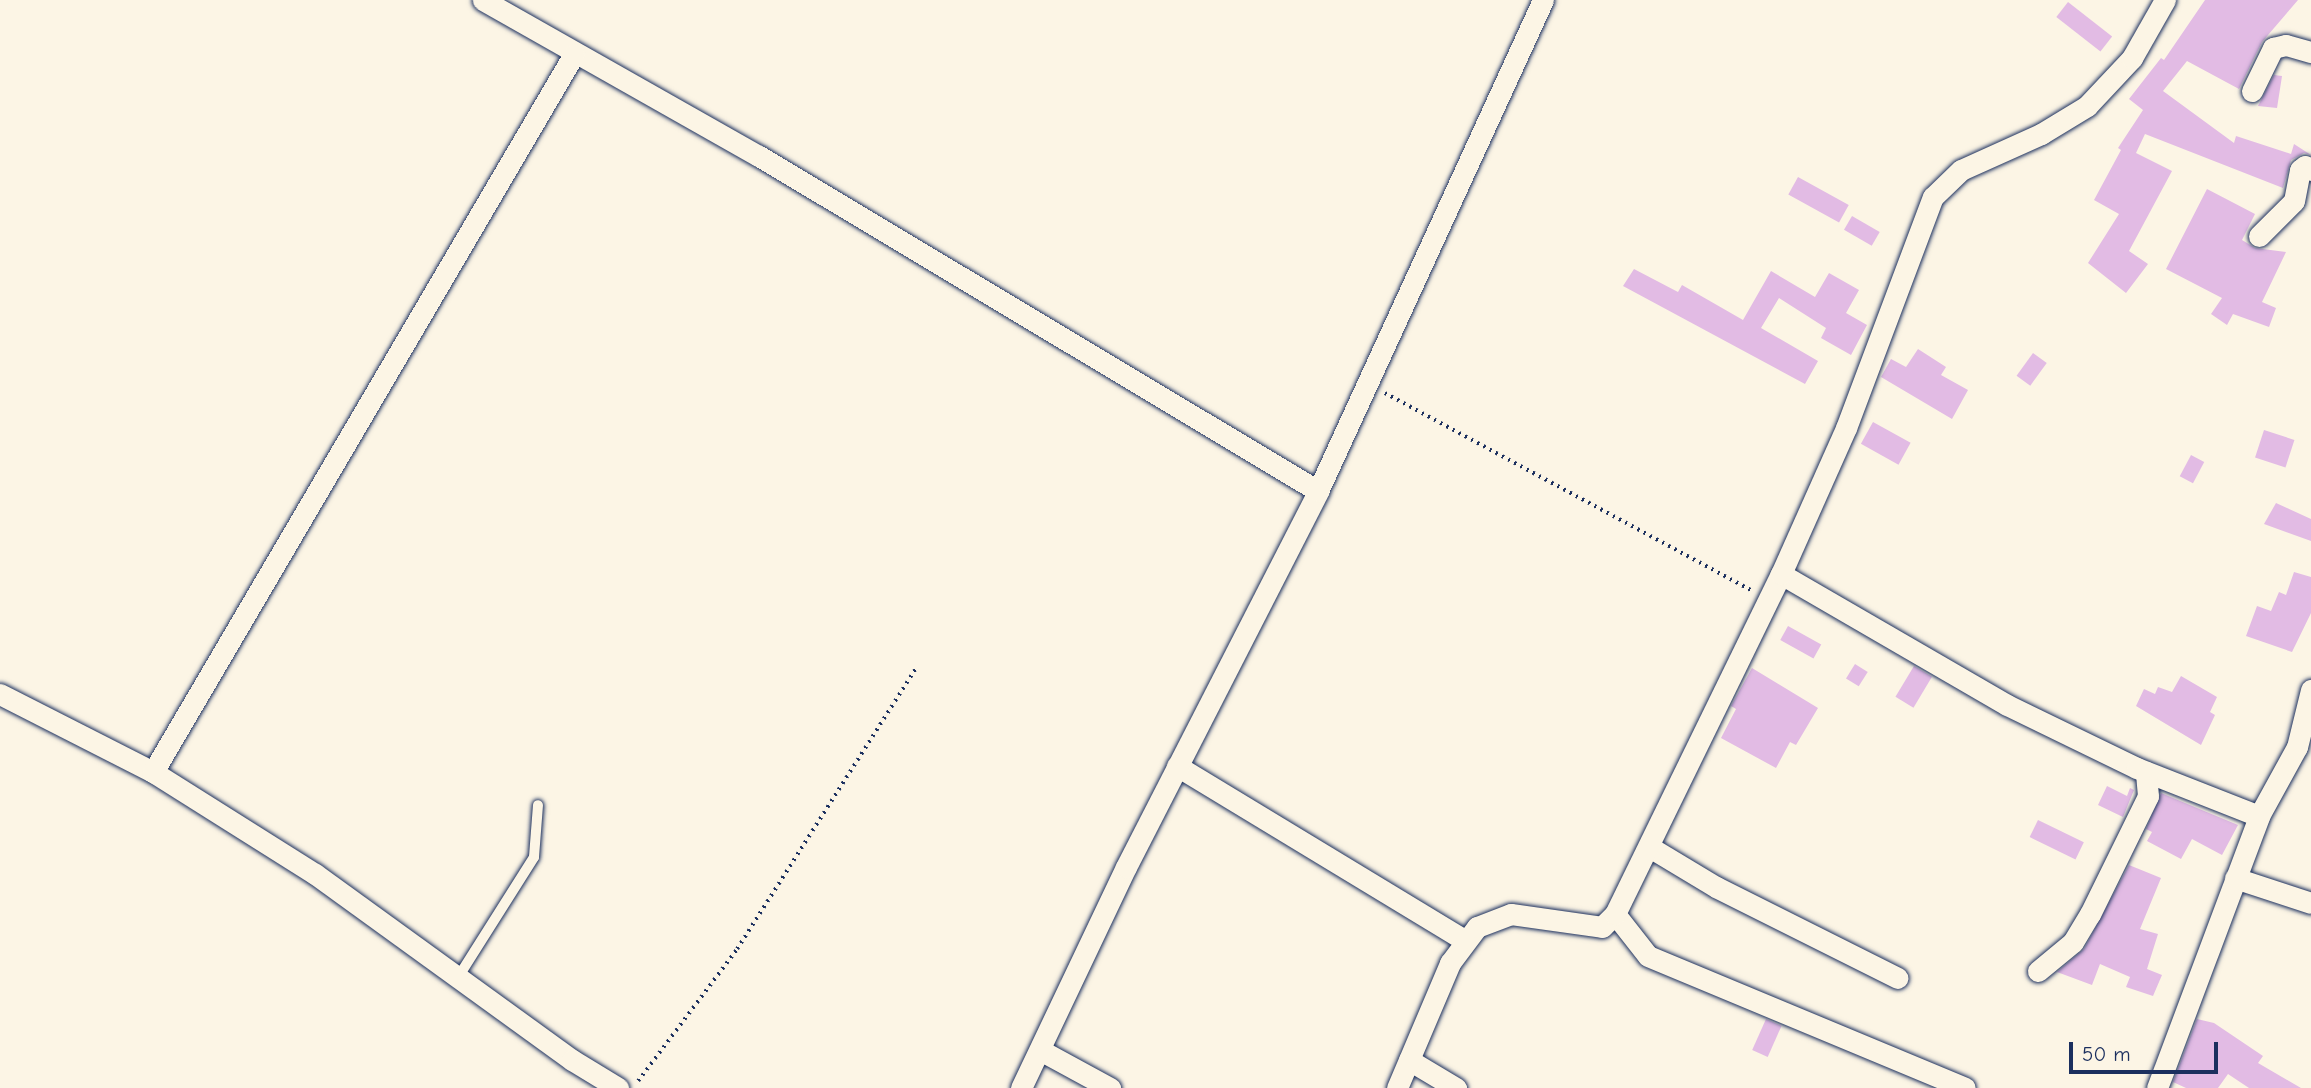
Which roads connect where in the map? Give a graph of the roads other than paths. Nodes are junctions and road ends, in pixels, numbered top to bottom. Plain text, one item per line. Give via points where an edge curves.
1 (483, 0) edge
2 (1543, 0) edge
3 (2165, 0) edge
4 (2311, 52) edge
5 (574, 54) junction
6 (2252, 91) dead end
7 (2311, 170) edge
8 (2259, 236) dead end
9 (1318, 491) junction
10 (1781, 574) junction
11 (2311, 691) edge
12 (0, 694) edge
13 (1177, 766) junction
14 (153, 772) junction
15 (2146, 772) junction
16 (538, 805) dead end
17 (2259, 817) junction
18 (1651, 848) junction
19 (2235, 878) junction
20 (2311, 902) edge
21 (1615, 914) junction
22 (1464, 940) junction
23 (2038, 971) dead end
24 (1898, 978) dead end
25 (457, 979) junction
26 (1040, 1050) junction
27 (1409, 1060) junction
28 (2164, 1086) edge
29 (618, 1088) edge
30 (1021, 1088) edge
31 (1110, 1088) edge
32 (1396, 1088) edge
33 (1456, 1088) edge
34 (1965, 1088) edge

1 - 5 street
2 - 9 street
3 - 10 street via 2132,58 2087,106 2041,134 1961,170 1939,187 1887,310 1846,428
4 - 6 street via 2297,46 2273,48
5 - 9 street via 759,156
5 - 14 street
7 - 8 street via 2305,166 2300,170 2294,201
9 - 13 street
10 - 15 street via 2007,705
10 - 18 street
11 - 17 street via 2297,747
12 - 14 street
13 - 22 street
13 - 26 street
14 - 25 street via 315,874
15 - 17 street
15 - 23 street via 2148,796 2090,915 2073,942
16 - 25 lane via 534,857
17 - 19 street
18 - 21 street
18 - 24 street via 1716,887
19 - 20 street
19 - 28 street
21 - 22 street via 1602,927 1511,914 1492,918
21 - 34 street via 1648,956
22 - 27 street
25 - 29 street
26 - 30 street
26 - 31 street
27 - 32 street
27 - 33 street

